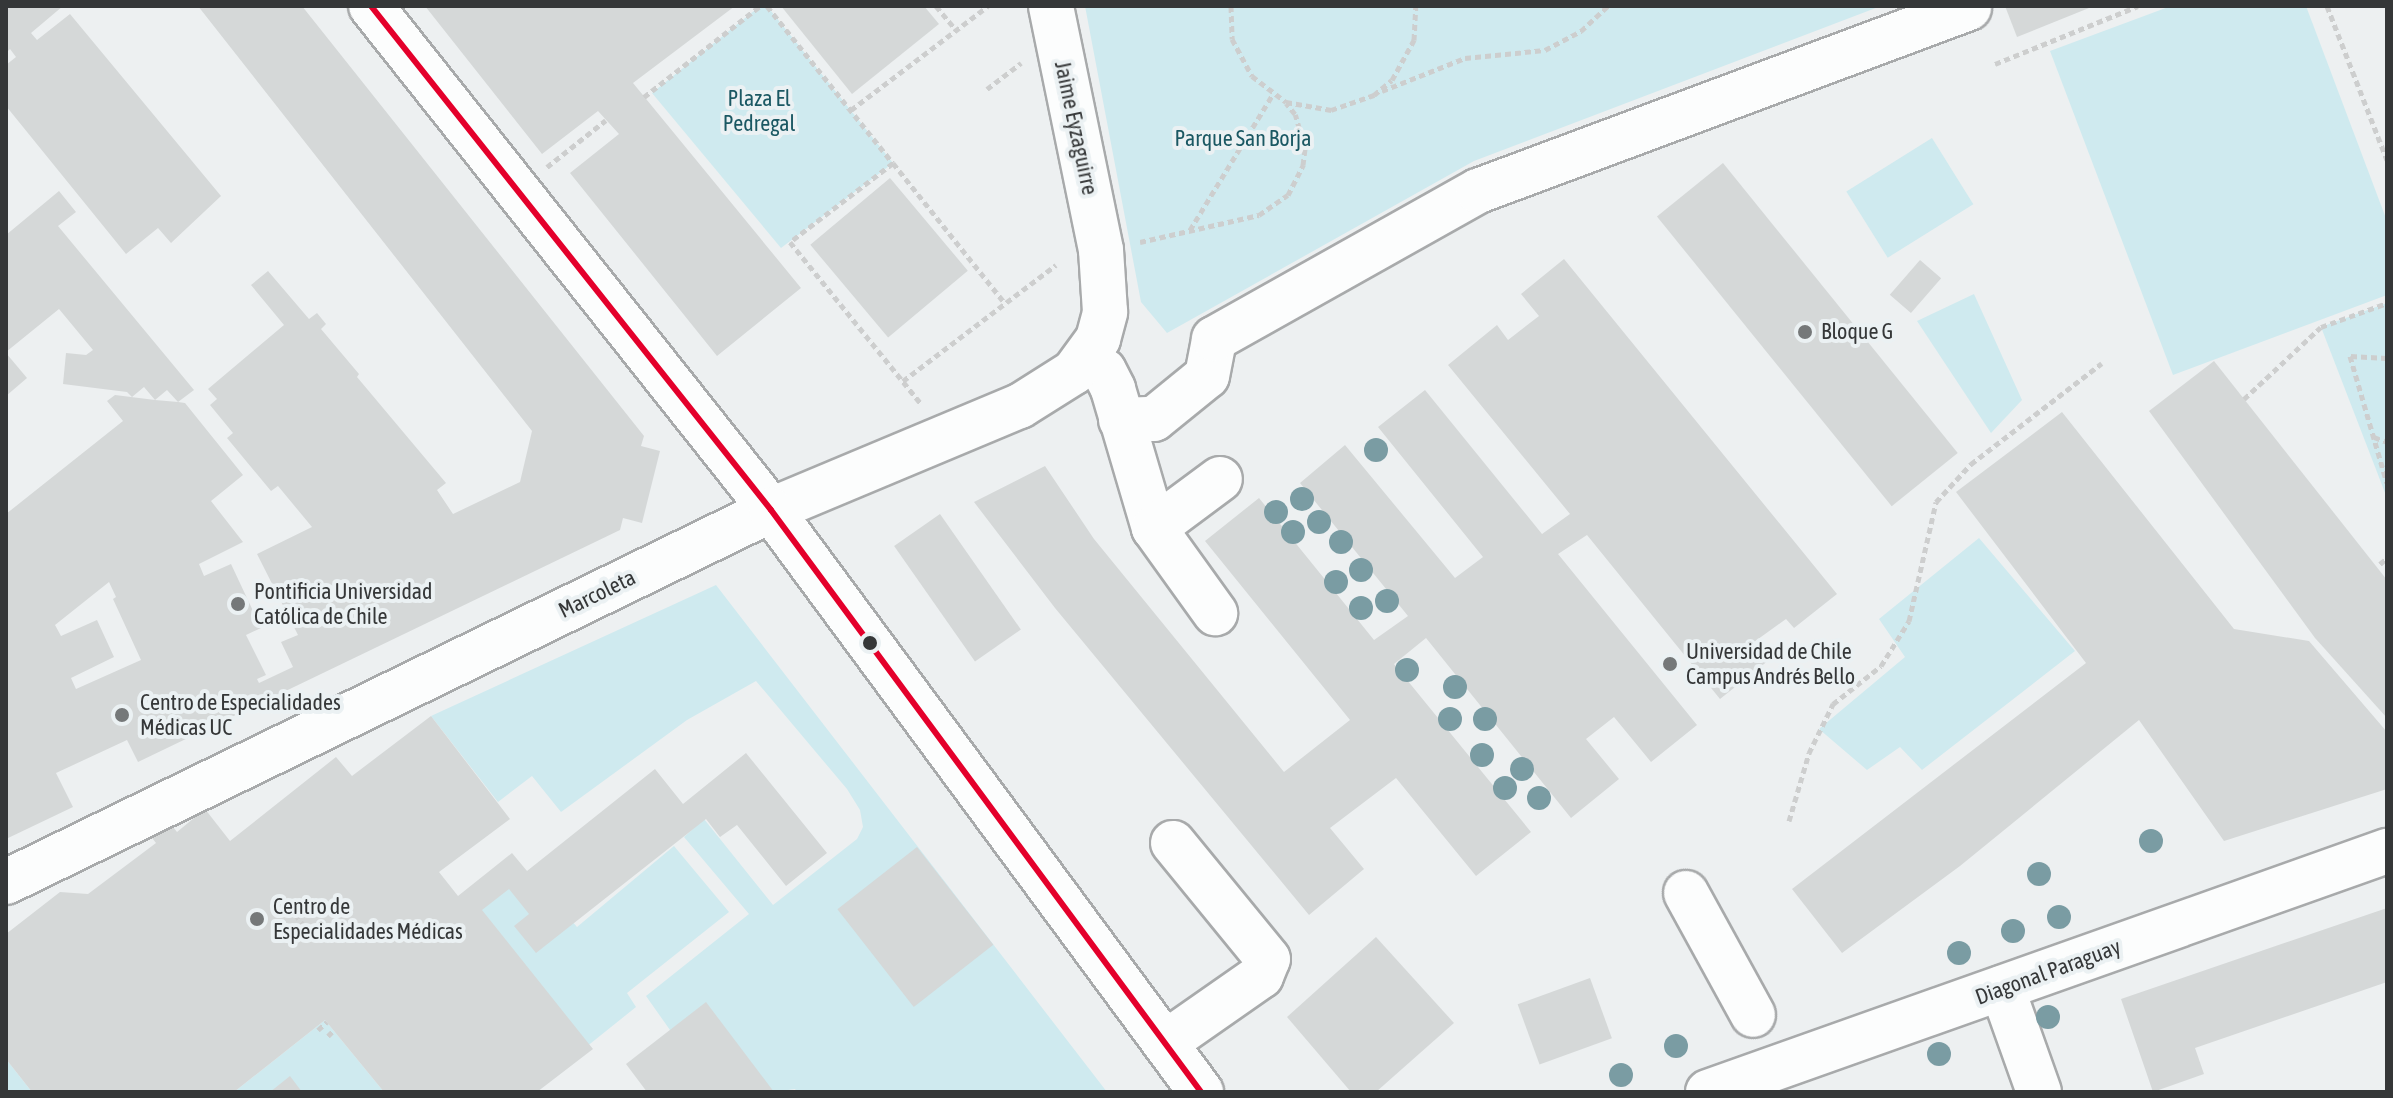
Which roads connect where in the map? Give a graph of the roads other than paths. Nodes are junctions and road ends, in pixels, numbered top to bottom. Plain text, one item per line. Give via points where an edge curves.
1 (371, 6) edge
2 (1051, 6) edge
3 (1969, 8) dead end
4 (1101, 250) joint
5 (1084, 359) junction
6 (1121, 420) junction
7 (1220, 479) dead end
8 (771, 510) junction
9 (1154, 528) junction
10 (1215, 613) dead end
11 (1173, 843) dead end
12 (2387, 851) edge
13 (6, 882) edge
14 (1686, 893) dead end
15 (2002, 988) junction
16 (1753, 1015) dead end
17 (1165, 1043) junction
18 (1201, 1092) edge
19 (1708, 1092) edge
20 (2039, 1092) edge

1 - 8 main road
2 - 4 main road, Jaime Eyzaguirre
3 - 6 main road via 1478,191 1214,339 1207,376 1154,419
4 - 5 main road, Marcoleta via 1105,312 1098,339
5 - 6 main road via 1104,371
5 - 8 main road, Marcoleta via 1060,383 1020,406
6 - 9 main road
7 - 9 main road
8 - 13 main road, Marcoleta
8 - 17 main road
9 - 10 main road
11 - 17 main road via 1268,959 1261,976
12 - 15 main road, Diagonal Paraguay
14 - 16 main road
15 - 19 main road, Diagonal Paraguay
15 - 20 main road
17 - 18 main road

